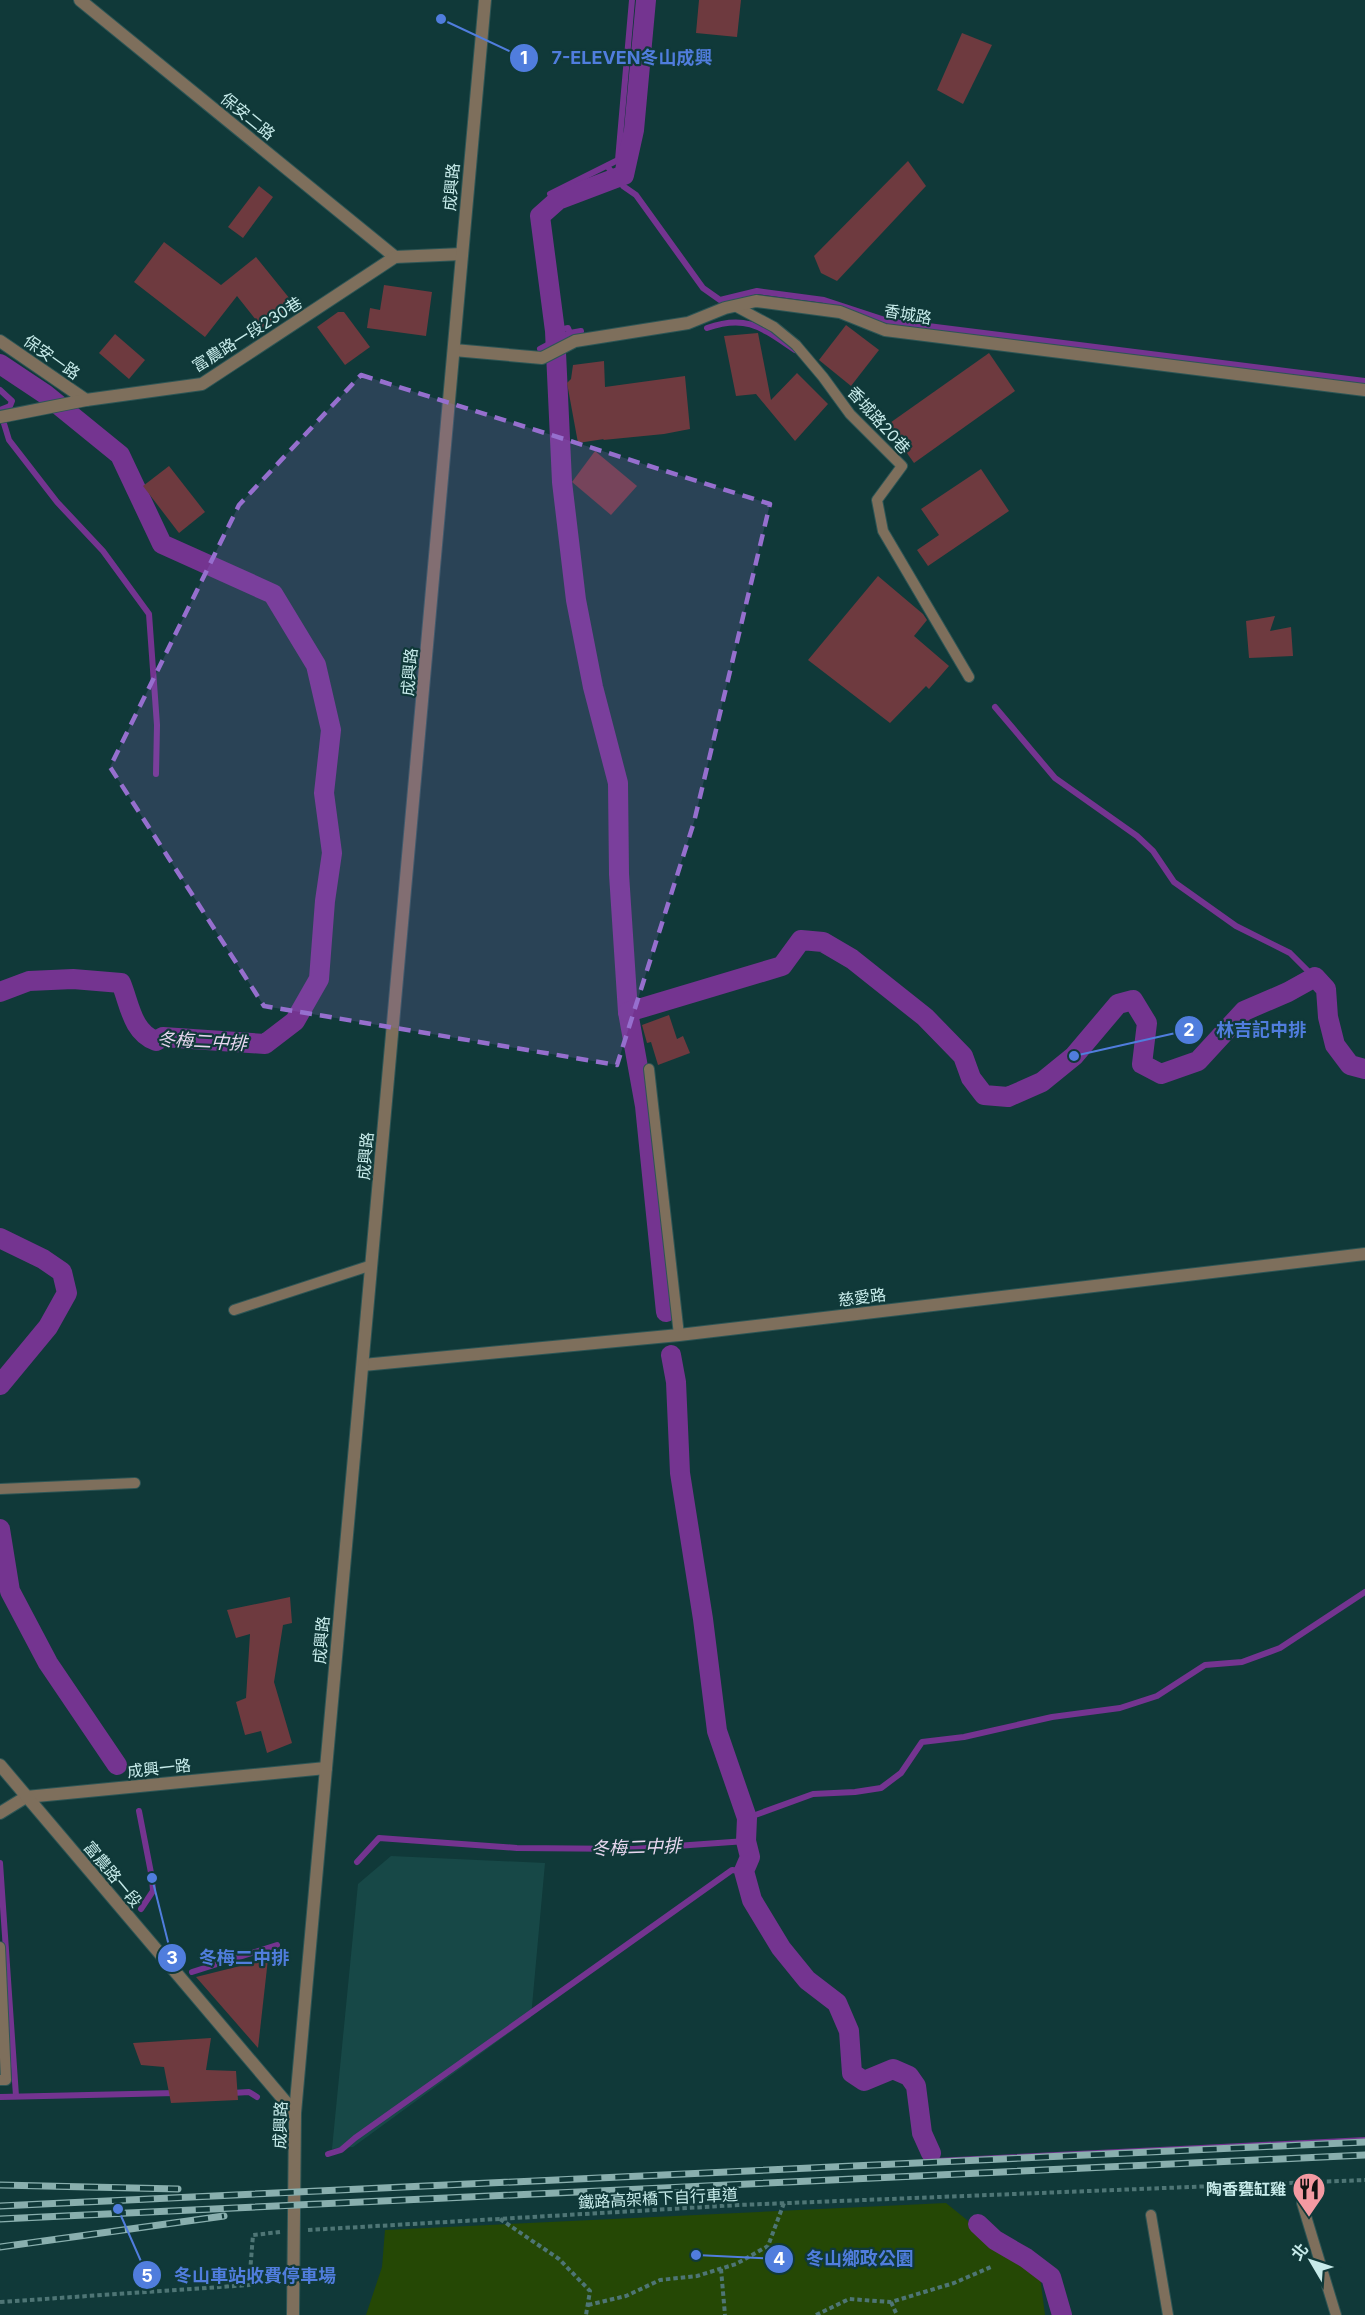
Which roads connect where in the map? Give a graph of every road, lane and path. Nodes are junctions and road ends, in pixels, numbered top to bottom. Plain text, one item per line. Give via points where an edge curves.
1 (80, 0) edge
2 (485, 0) edge
3 (462, 254) junction
4 (395, 257) junction
5 (735, 306) junction
6 (0, 341) edge
7 (454, 350) junction
8 (1365, 390) edge
9 (86, 400) junction
10 (0, 417) edge
11 (969, 677) dead end
12 (649, 1069) dead end
13 (1365, 1254) edge
14 (372, 1265) junction
15 (234, 1310) dead end
16 (679, 1335) junction
17 (363, 1365) junction
18 (135, 1483) dead end
19 (0, 1489) edge
20 (0, 1765) edge
21 (326, 1768) junction
22 (26, 1797) junction
23 (0, 1813) edge
24 (0, 1947) edge
25 (0, 2080) edge
26 (295, 2113) junction
27 (1365, 2180) edge
28 (784, 2203) junction
29 (1302, 2203) dead end
30 (1151, 2215) dead end
31 (500, 2219) junction
32 (295, 2231) junction
33 (993, 2266) dead end
34 (722, 2269) junction
35 (0, 2302) edge
36 (891, 2302) junction
37 (588, 2306) junction
38 (293, 2315) edge
39 (586, 2315) edge
40 (725, 2315) edge
41 (816, 2315) edge
42 (897, 2315) edge
43 (1168, 2315) edge
44 (1336, 2315) edge

1 - 4 street, 保安二路
2 - 3 street, 成興路
3 - 4 street
3 - 7 street, 成興路
4 - 9 street, 富農路一段230巷 via 202,384
5 - 7 street, 香城路 via 688,323 574,341 542,358
5 - 8 street, 香城路 via 776,302 840,312 885,330
5 - 11 lane, 香城路20巷 via 774,327 796,345 850,414 902,466 877,500 883,531
6 - 9 street, 保安一路
7 - 14 street, 成興路
9 - 10 street, 富農路一段230巷
12 - 16 lane
13 - 16 street, 慈愛路
14 - 15 lane
14 - 17 street, 成興路
16 - 17 street, 慈愛路
17 - 21 street, 成興路
18 - 19 lane
20 - 22 street, 富農路一段
21 - 22 street, 成興一路
21 - 26 street, 成興路
22 - 23 street, 成興一路
22 - 26 street, 富農路一段
24 - 25 lane via 6,2080
26 - 32 street, 成興路
27 - 28 path, 鐵路高架橋下自行車道
28 - 31 path, 鐵路高架橋下自行車道
28 - 34 path via 768,2246
29 - 44 lane
30 - 43 lane
31 - 32 path, 鐵路高架橋下自行車道
31 - 37 path via 559,2259 590,2291
32 - 35 path, 鐵路高架橋下自行車道 via 253,2235 249,2285
32 - 38 street, 成興路
33 - 36 path via 954,2283
34 - 37 path via 660,2280 626,2296
34 - 40 path
36 - 41 path via 849,2299
36 - 42 path
37 - 39 path

